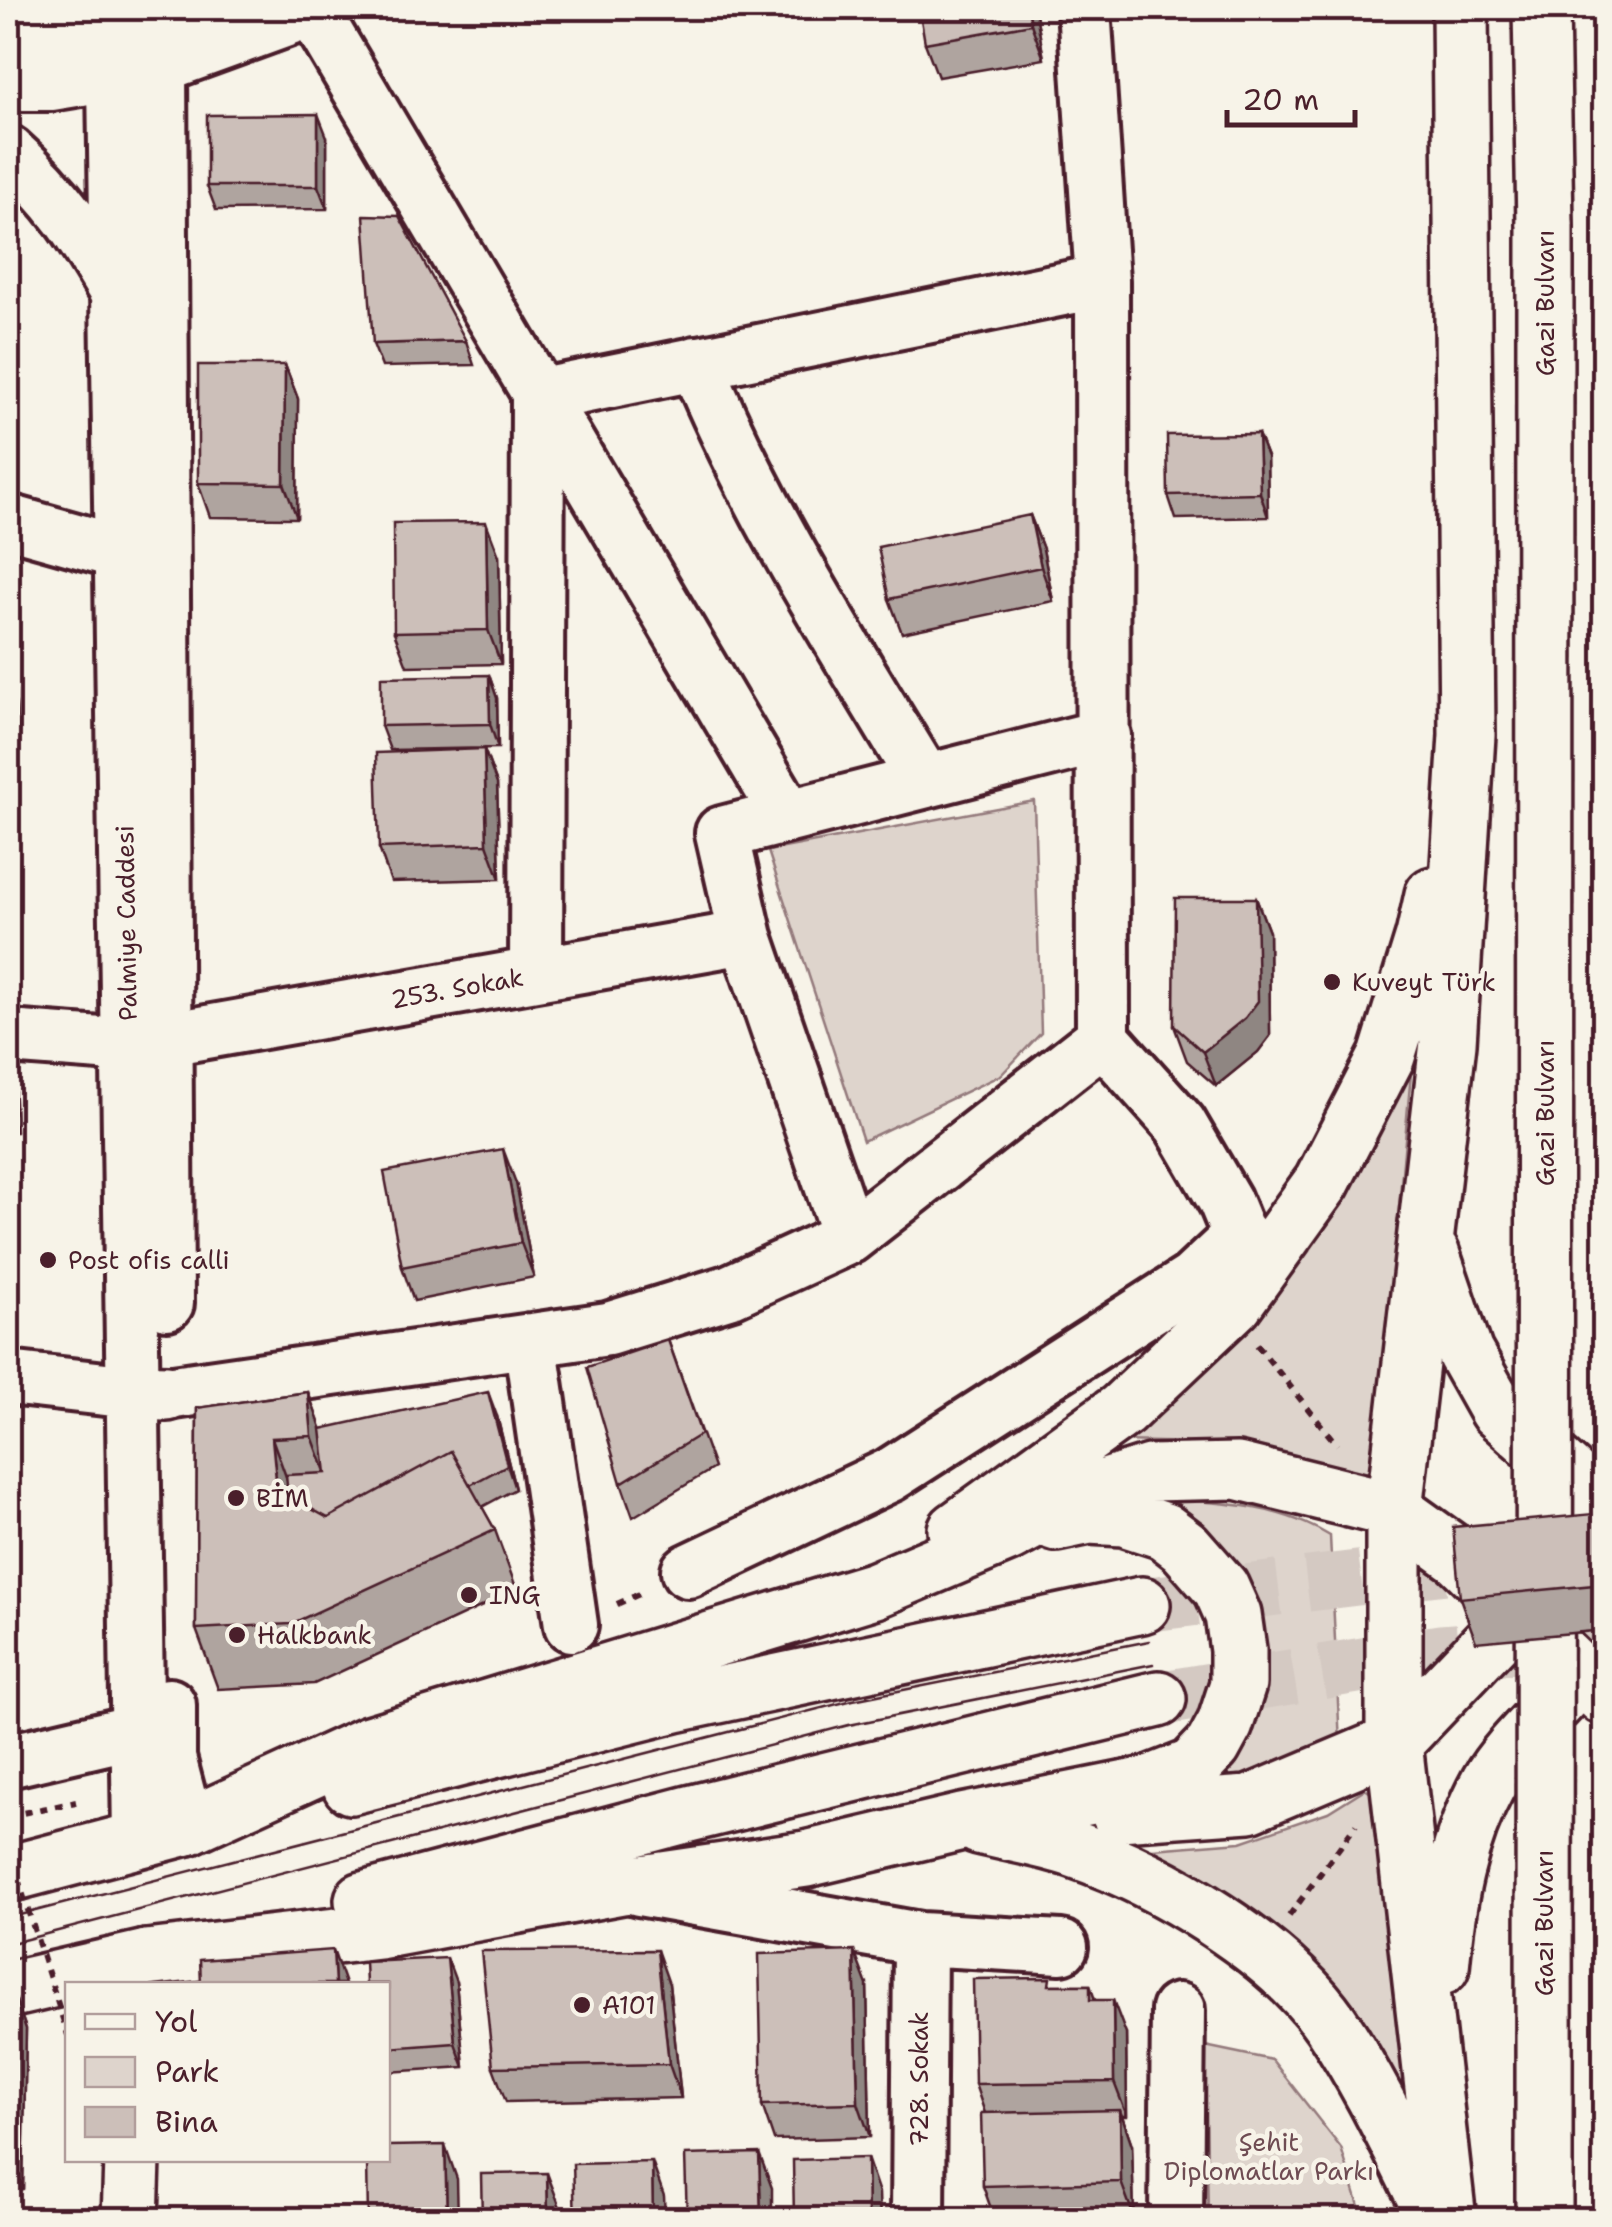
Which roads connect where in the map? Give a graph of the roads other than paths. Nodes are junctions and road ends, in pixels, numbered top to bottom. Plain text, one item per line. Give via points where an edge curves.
1 (1084, 8) edge
2 (1460, 8) edge
3 (1541, 8) edge
4 (316, 9) edge
5 (145, 29) edge
6 (8, 43) edge
7 (8, 84) edge
8 (8, 152) edge
9 (1102, 281) junction
10 (119, 298) junction
11 (696, 364) junction
12 (538, 396) junction
13 (8, 521) edge
14 (122, 553) junction
15 (1467, 735) junction
16 (1104, 736) junction
17 (925, 782) junction
18 (788, 816) junction
19 (746, 937) junction
20 (536, 973) junction
21 (8, 1037) edge
22 (1102, 1038) junction
23 (148, 1042) junction
24 (1425, 1236) junction
25 (849, 1237) junction
26 (1248, 1254) junction
27 (530, 1340) junction
28 (8, 1378) edge
29 (150, 1392) junction
30 (1603, 1502) edge
31 (1394, 1510) junction
32 (1008, 1534) junction
33 (688, 1572) dead end
34 (875, 1590) junction
35 (1142, 1604) tunnel mouth
36 (1518, 1613) junction
37 (571, 1625) dead end
38 (1596, 1672) edge
39 (1158, 1699) tunnel mouth
40 (136, 1731) junction
41 (1394, 1743) junction
42 (8, 1761) edge
43 (962, 1822) junction
44 (163, 1833) junction
45 (8, 1874) edge
46 (622, 1886) junction
47 (920, 1939) junction
48 (1062, 1947) dead end
49 (128, 1973) edge
50 (8, 1990) edge
51 (1178, 2010) dead end
52 (1432, 2062) junction
53 (132, 2162) edge
54 (160, 2162) edge
55 (130, 2220) edge
56 (159, 2220) edge
57 (918, 2220) edge
58 (1176, 2220) edge
59 (1437, 2220) edge
60 (1448, 2220) edge
61 (1544, 2220) edge

1 - 9 street
2 - 15 main road
3 - 61 main road, Gazi Bulvarı, bridge
4 - 5 street
4 - 12 street
5 - 6 street
5 - 7 street via 51,84
5 - 10 street, Palmiye Caddesi
5 - 23 street, Palmiye Caddesi
8 - 10 street via 77,225
9 - 11 street
9 - 16 street
10 - 14 street, Palmiye Caddesi
11 - 12 street
11 - 17 street via 779,539
12 - 18 street
12 - 20 street
13 - 14 street
14 - 23 street, Palmiye Caddesi
15 - 24 main road via 1448,1043
15 - 26 main road via 1424,936 1387,1056 1322,1182
16 - 17 street
16 - 22 street
17 - 18 street
18 - 19 street via 722,833
19 - 20 street, 253. Sokak
19 - 25 street
20 - 23 street, 253. Sokak
21 - 23 street, 253. Sokak
22 - 25 street
22 - 26 street via 1180,1124
23 - 29 street, Palmiye Caddesi
24 - 30 main road via 1464,1353 1497,1410
24 - 31 main road
25 - 27 street via 731,1291 608,1329
26 - 33 street via 1194,1280 890,1475
26 - 34 main road via 1235,1303 1122,1410
27 - 29 street
27 - 37 street
28 - 29 street
29 - 40 street, Palmiye Caddesi
29 - 44 street, Palmiye Caddesi via 170,1758
30 - 36 main road
31 - 32 main road via 1237,1471 1150,1474 1084,1494
31 - 36 main road via 1458,1556
31 - 41 main road
32 - 34 main road
32 - 43 main road via 1089,1516 1164,1531 1221,1588 1233,1615 1238,1684 1219,1735 1193,1767 1148,1785
34 - 44 main road via 368,1744
35 - 44 main road via 675,1704
36 - 38 main road
36 - 41 main road
38 - 52 main road via 1491,1779 1464,1836 1446,1913
39 - 49 main road via 670,1819
40 - 42 street
40 - 44 street, Palmiye Caddesi
41 - 43 main road via 1249,1804
41 - 52 main road
43 - 46 main road via 806,1859
43 - 59 main road via 1075,1850 1145,1880 1271,1959 1329,2022
44 - 45 main road
46 - 47 street
46 - 49 main road
47 - 48 street
47 - 57 street, 728. Sokak
49 - 50 main road
51 - 58 street
52 - 60 main road
53 - 55 main road
54 - 56 main road

